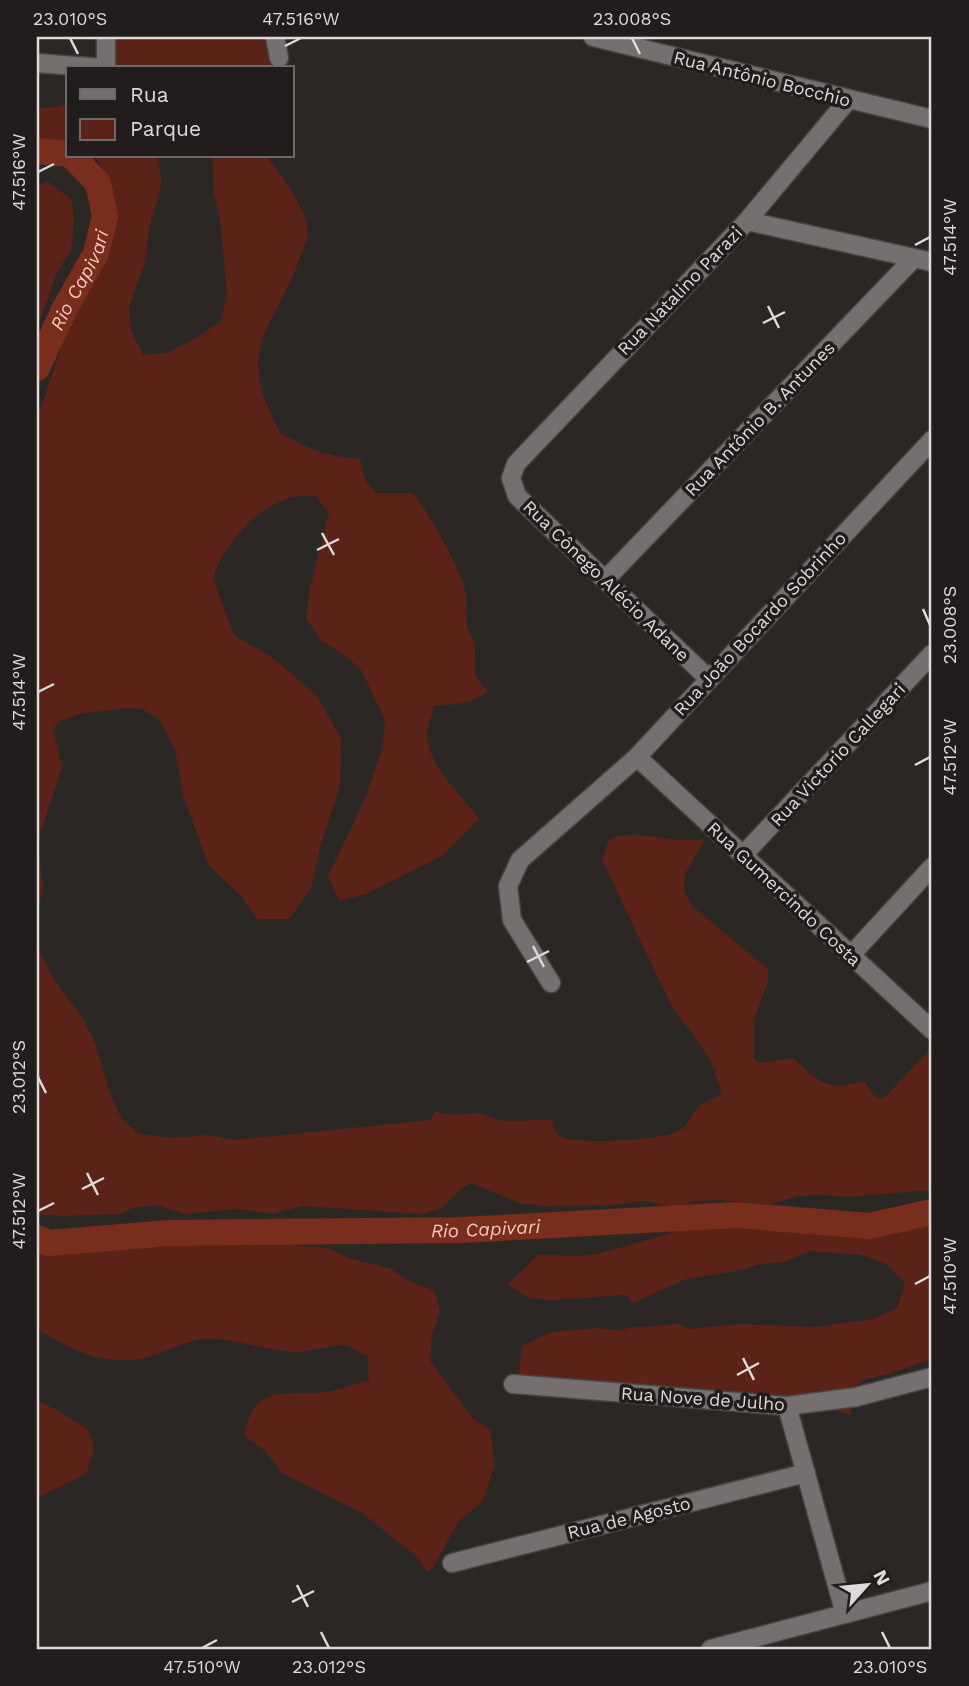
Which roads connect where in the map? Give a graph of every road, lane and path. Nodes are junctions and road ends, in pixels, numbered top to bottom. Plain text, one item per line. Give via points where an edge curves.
1 (106, 37) edge
2 (275, 37) edge
3 (593, 37) edge
4 (279, 58) dead end
5 (37, 64) edge
6 (70, 66) edge
7 (104, 66) edge
8 (848, 100) junction
9 (932, 119) edge
10 (747, 220) junction
11 (914, 258) junction
12 (932, 262) edge
13 (932, 440) edge
14 (511, 478) joint
15 (606, 580) junction
16 (932, 654) edge
17 (709, 679) junction
18 (636, 757) junction
19 (743, 855) junction
20 (932, 867) edge
21 (851, 955) junction
22 (551, 983) dead end
23 (932, 1030) edge
24 (932, 1380) edge
25 (513, 1384) dead end
26 (788, 1406) junction
27 (806, 1472) junction
28 (452, 1563) dead end
29 (932, 1591) edge
30 (845, 1614) junction
31 (711, 1649) edge

1 - 7 street
2 - 4 street
3 - 8 street, Rua Antônio Bocchio
5 - 6 street
8 - 9 street, Rua Antônio Bocchio
8 - 10 street, Rua Natalino Parazi
10 - 11 street
10 - 14 street, Rua Natalino Parazi via 516,464
11 - 12 street
11 - 15 street, Rua Antônio B. Antunes
13 - 17 street, Rua João Bocardo Sobrinho
14 - 15 street, Rua Cônego Alécio Adane via 517,496
15 - 17 street, Rua Cônego Alécio Adane
16 - 19 street, Rua Victorio Callegari
17 - 18 street, Rua João Bocardo Sobrinho
18 - 19 street, Rua Gumercindo Costa
18 - 22 street, Rua João Bocardo Sobrinho via 520,860 508,886 512,920
19 - 21 street, Rua Gumercindo Costa
20 - 21 street
21 - 23 street, Rua Gumercindo Costa
24 - 26 street, Rua Nove de Julho
25 - 26 street, Rua Nove de Julho
26 - 27 street
27 - 28 street, Rua de Agosto
27 - 30 street
29 - 30 street
30 - 31 street

